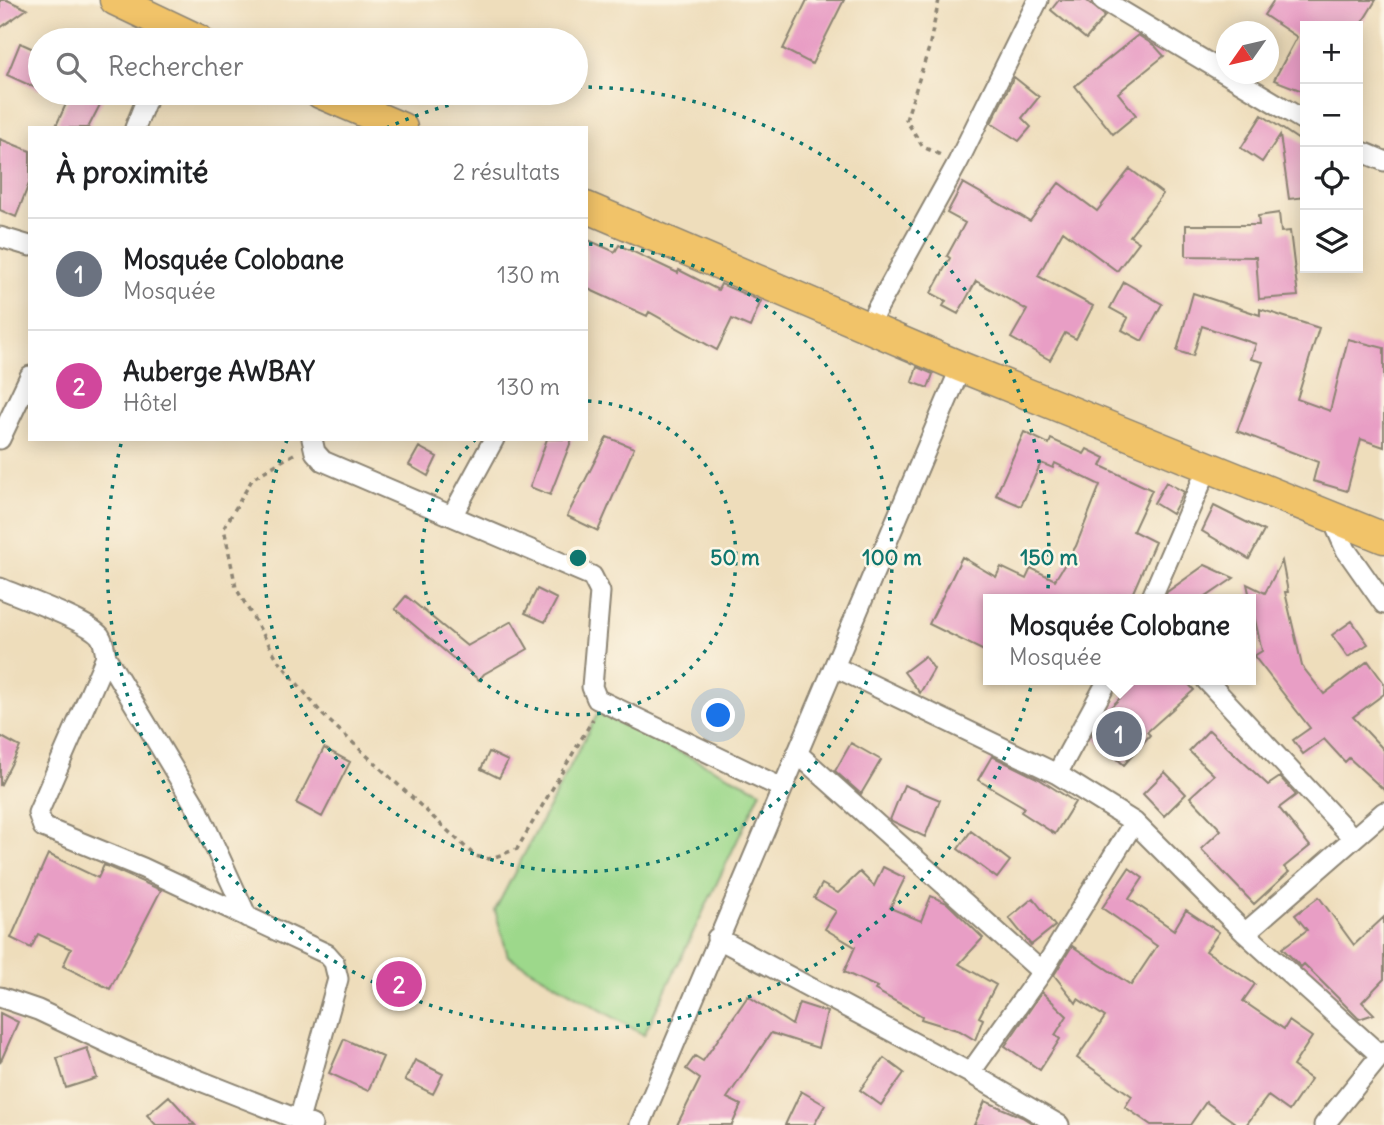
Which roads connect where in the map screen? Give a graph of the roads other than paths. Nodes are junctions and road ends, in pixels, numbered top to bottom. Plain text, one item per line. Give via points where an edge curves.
1 (115, 0) edge
2 (1038, 0) edge
3 (1103, 0) edge
4 (164, 28) edge
5 (144, 105) edge
6 (348, 105) edge
7 (1300, 118) edge
8 (136, 126) edge
9 (397, 126) edge
10 (1363, 152) edge
11 (1384, 161) edge
12 (588, 208) edge
13 (0, 237) edge
14 (28, 245) edge
15 (867, 327) junction
16 (961, 367) junction
17 (28, 380) edge
18 (0, 439) edge
19 (493, 441) edge
20 (312, 442) edge
21 (1208, 467) junction
22 (453, 516) junction
23 (1331, 516) junction
24 (1384, 538) edge
25 (0, 588) edge
26 (1153, 594) edge
27 (1384, 604) edge
28 (106, 657) junction
29 (835, 667) junction
30 (1105, 685) edge
31 (1211, 685) edge
32 (797, 753) junction
33 (1057, 774) junction
34 (782, 788) junction
35 (1384, 812) edge
36 (1134, 822) junction
37 (1353, 838) junction
38 (247, 917) junction
39 (1245, 933) junction
40 (717, 938) junction
41 (1042, 972) junction
42 (0, 997) edge
43 (1382, 1053) edge
44 (970, 1073) junction
45 (305, 1122) edge
46 (640, 1125) edge
47 (1059, 1125) edge
48 (1324, 1125) edge

1 - 4 main road
2 - 15 street via 958,162
3 - 7 street
5 - 8 street
6 - 9 main road
10 - 11 street
12 - 15 main road
13 - 14 street
15 - 16 main road
16 - 21 main road
16 - 29 street
17 - 18 street
19 - 22 street
20 - 22 street via 323,461
21 - 23 main road
21 - 26 street
22 - 34 street via 592,576 600,592 592,687 602,704
23 - 24 main road
23 - 27 street via 1346,550
25 - 28 street via 87,627 100,636
28 - 38 street via 198,810
28 - 38 street via 38,813 39,822
29 - 32 street
29 - 33 street
30 - 33 street
31 - 37 street
32 - 34 street
32 - 41 street
33 - 36 street
34 - 40 street
35 - 37 street
36 - 39 street
36 - 41 street
37 - 39 street
38 - 45 street via 327,954 337,971
39 - 43 street
40 - 44 street
40 - 46 street
41 - 44 street
42 - 45 street
43 - 48 street
44 - 47 street

